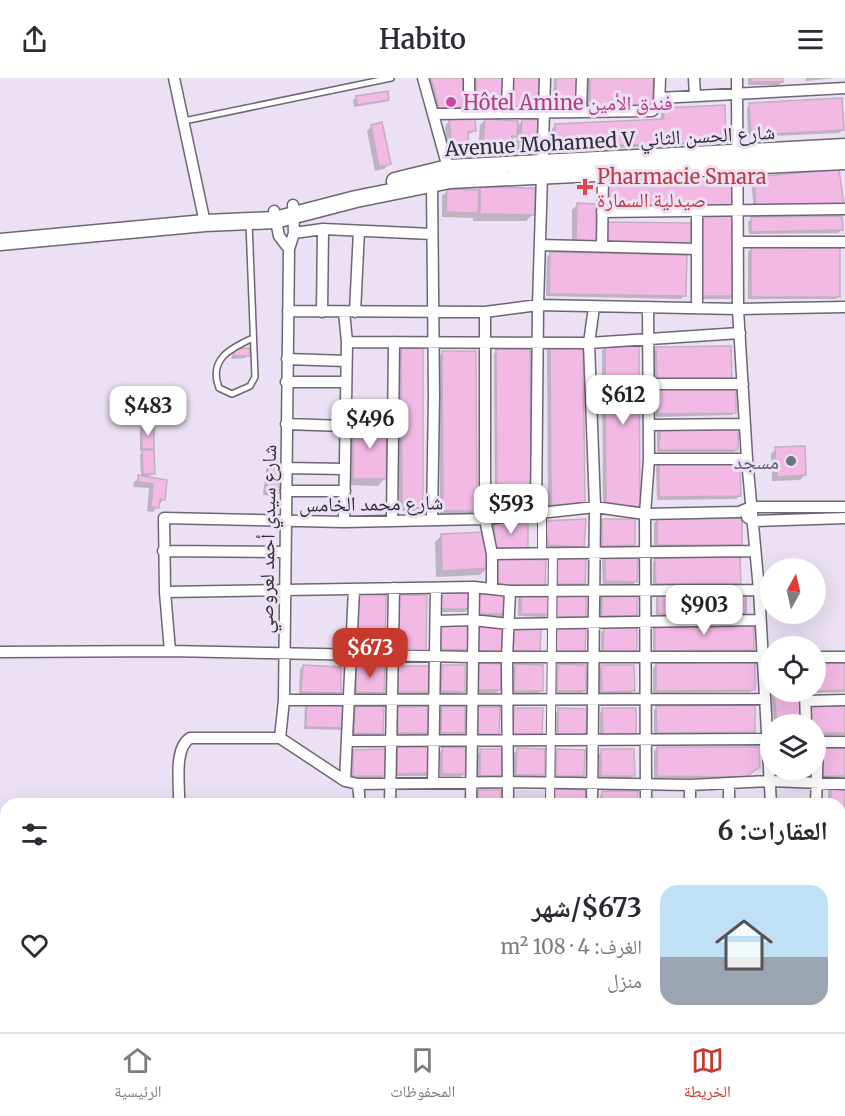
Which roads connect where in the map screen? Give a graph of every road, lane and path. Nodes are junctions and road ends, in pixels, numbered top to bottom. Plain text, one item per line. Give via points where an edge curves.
1 (174, 78) edge
2 (391, 78) edge
3 (423, 78) edge
4 (469, 78) edge
5 (508, 78) edge
6 (545, 78) edge
7 (582, 78) edge
8 (660, 78) edge
9 (694, 78) edge
10 (737, 78) edge
11 (797, 78) edge
12 (845, 88) edge
13 (798, 91) junction
14 (737, 94) junction
15 (695, 96) junction
16 (660, 98) junction
17 (581, 112) junction
18 (507, 113) junction
19 (543, 113) junction
20 (434, 114) junction
21 (469, 114) junction
22 (184, 120) junction
23 (737, 160) junction
24 (845, 160) edge
25 (448, 168) junction
26 (543, 168) junction
27 (603, 173) junction
28 (432, 185) junction
29 (845, 209) edge
30 (293, 210) junction
31 (738, 211) junction
32 (602, 212) junction
33 (697, 213) junction
34 (275, 215) junction
35 (253, 219) junction
36 (205, 223) junction
37 (323, 229) junction
38 (359, 231) junction
39 (294, 233) junction
40 (432, 234) junction
41 (0, 242) edge
42 (738, 242) junction
43 (845, 242) edge
44 (540, 245) junction
45 (602, 247) junction
46 (289, 249) junction
47 (698, 249) junction
48 (538, 306) junction
49 (594, 306) junction
50 (648, 307) junction
51 (845, 307) edge
52 (697, 308) junction
53 (738, 309) junction
54 (288, 311) junction
55 (322, 312) junction
56 (350, 312) junction
57 (485, 312) junction
58 (431, 313) junction
59 (740, 333) junction
60 (253, 338) junction
61 (484, 341) junction
62 (647, 341) junction
63 (347, 342) junction
64 (394, 342) junction
65 (432, 342) junction
66 (589, 343) junction
67 (537, 344) junction
68 (286, 359) junction
69 (346, 361) junction
70 (286, 382) junction
71 (346, 382) junction
72 (649, 384) junction
73 (743, 384) junction
74 (392, 416) junction
75 (346, 421) junction
76 (286, 424) junction
77 (745, 424) junction
78 (649, 425) junction
79 (649, 459) junction
80 (747, 459) junction
81 (286, 468) junction
82 (344, 469) junction
83 (286, 491) junction
84 (345, 491) junction
85 (595, 507) junction
86 (751, 507) junction
87 (845, 507) edge
88 (739, 512) junction
89 (645, 514) junction
90 (539, 515) junction
91 (485, 519) junction
92 (845, 519) edge
93 (432, 520) junction
94 (753, 520) junction
95 (392, 521) junction
96 (285, 522) junction
97 (344, 522) junction
98 (163, 551) junction
99 (755, 551) junction
100 (285, 552) junction
101 (646, 552) junction
102 (548, 553) junction
103 (492, 554) junction
104 (594, 554) junction
105 (474, 587) junction
106 (394, 588) junction
107 (436, 588) junction
108 (492, 588) junction
109 (647, 589) junction
110 (354, 590) junction
111 (593, 590) junction
112 (759, 590) junction
113 (284, 591) junction
114 (510, 591) junction
115 (553, 591) junction
116 (165, 592) junction
117 (473, 620) junction
118 (759, 620) junction
119 (436, 621) junction
120 (645, 621) junction
121 (509, 624) junction
122 (553, 624) junction
123 (593, 624) junction
124 (762, 636) edge
125 (170, 651) junction
126 (0, 652) edge
127 (352, 654) junction
128 (283, 655) junction
129 (391, 656) junction
130 (436, 656) junction
131 (552, 656) junction
132 (473, 657) junction
133 (507, 657) junction
134 (595, 657) junction
135 (646, 657) junction
136 (760, 657) edge
137 (826, 657) edge
138 (845, 657) edge
139 (349, 698) junction
140 (436, 698) junction
141 (473, 698) junction
142 (551, 698) junction
143 (645, 698) junction
144 (826, 698) edge
145 (391, 699) junction
146 (595, 699) junction
147 (760, 699) edge
148 (284, 700) junction
149 (506, 700) junction
150 (845, 700) edge
151 (280, 738) junction
152 (551, 739) junction
153 (760, 739) edge
154 (508, 740) junction
155 (646, 740) junction
156 (349, 741) junction
157 (392, 741) junction
158 (433, 741) junction
159 (471, 741) junction
160 (593, 741) junction
161 (826, 742) edge
162 (845, 742) edge
163 (345, 781) junction
164 (771, 781) junction
165 (433, 782) junction
166 (471, 782) junction
167 (507, 782) junction
168 (591, 783) junction
169 (729, 783) junction
170 (817, 783) junction
171 (358, 784) junction
172 (388, 784) junction
173 (550, 784) junction
174 (646, 784) junction
175 (845, 784) edge
176 (690, 785) junction
177 (179, 798) edge
178 (359, 798) edge
179 (389, 798) edge
180 (471, 798) edge
181 (508, 798) edge
182 (550, 798) edge
183 (592, 798) edge
184 (646, 798) edge
185 (690, 798) edge
186 (729, 798) edge
187 (771, 798) edge
188 (816, 798) edge

1 - 22 street
2 - 22 lane
3 - 20 street
4 - 21 street
5 - 18 street
6 - 19 street
7 - 17 street
8 - 16 street
9 - 15 street
10 - 14 street
11 - 13 street
12 - 13 street
13 - 14 street
14 - 15 street
14 - 23 street
15 - 16 street
16 - 17 street via 652,111
17 - 19 street
18 - 19 street
18 - 21 street
19 - 26 street
20 - 21 street
20 - 25 street
22 - 36 street
23 - 24 main road, Avenue Mohamed V شارع الحسن الثاني
23 - 26 main road, Avenue Mohamed V شارع الحسن الثاني
23 - 27 main road, Avenue Mohamed V شارع الحسن الثاني
23 - 31 street
25 - 26 main road, Avenue Mohamed V شارع الحسن الثاني
25 - 30 main road, Avenue Mohamed V شارع الحسن الثاني
26 - 27 main road, Avenue Mohamed V شارع الحسن الثاني
26 - 28 main road, Avenue Mohamed V شارع الحسن الثاني
26 - 44 street
27 - 32 street
28 - 30 main road, Avenue Mohamed V شارع الحسن الثاني
28 - 40 street
29 - 31 street
30 - 34 main road, Avenue Mohamed V شارع الحسن الثاني
30 - 39 street, شارع سيدي أحمد لعروصي
31 - 33 street
31 - 42 street
32 - 33 street
32 - 45 street
33 - 47 street
34 - 35 main road, Avenue Mohamed V شارع الحسن الثاني
34 - 46 street, شارع سيدي أحمد لعروصي via 279,236
35 - 36 main road
35 - 60 lane
36 - 41 main road
37 - 38 street
37 - 39 street
37 - 55 street
38 - 40 street
38 - 56 street
39 - 46 street, شارع سيدي أحمد لعروصي
40 - 58 street
42 - 43 street
42 - 53 street
44 - 45 street
44 - 48 street
45 - 47 street
46 - 54 street, شارع سيدي أحمد لعروصي
47 - 52 street
48 - 49 street
48 - 57 street
48 - 67 street
49 - 50 street
49 - 66 street
50 - 52 street
50 - 62 street
51 - 53 street
52 - 53 street
53 - 59 street
54 - 55 street
54 - 68 street, شارع سيدي أحمد لعروصي
55 - 56 street
56 - 58 street
56 - 63 street
57 - 58 street
57 - 61 street
58 - 65 street
59 - 62 street
59 - 73 street
60 - 60 lane via 255,377 250,386 232,393 219,388 218,364 226,351
61 - 65 street
61 - 67 street
61 - 91 street
62 - 66 street
62 - 72 street
63 - 64 street
63 - 69 street
64 - 65 street
64 - 74 street
65 - 93 street
66 - 67 street
66 - 85 street
67 - 90 street
68 - 69 street
68 - 70 street, شارع سيدي أحمد لعروصي
69 - 71 street
70 - 71 street
70 - 76 street, شارع سيدي أحمد لعروصي
71 - 75 street
72 - 73 street
72 - 78 street
73 - 77 street
74 - 75 street
74 - 95 street
75 - 76 street
75 - 82 street
76 - 81 street, شارع سيدي أحمد لعروصي
77 - 78 street
77 - 80 street
78 - 79 street
79 - 80 street
79 - 89 street
80 - 86 street
81 - 82 street
81 - 83 street, شارع سيدي أحمد لعروصي
82 - 84 street
83 - 84 street
83 - 96 street, شارع سيدي أحمد لعروصي
84 - 97 street
85 - 89 street, شارع محمد الخامس
85 - 90 street, شارع محمد الخامس
85 - 104 street
86 - 87 street, شارع محمد الخامس
86 - 88 street, شارع محمد الخامس
86 - 94 street
88 - 89 street, شارع محمد الخامس
88 - 94 street
89 - 101 street
90 - 91 street, شارع محمد الخامس
90 - 102 street
91 - 93 street, شارع محمد الخامس
91 - 103 street
92 - 94 street
93 - 95 street, شارع محمد الخامس
94 - 99 street
95 - 97 street, شارع محمد الخامس
96 - 97 street, شارع محمد الخامس
96 - 98 street, شارع محمد الخامس via 164,518
96 - 100 street, شارع سيدي أحمد لعروصي
98 - 100 street
98 - 116 street
99 - 101 street
99 - 112 street
100 - 113 street, شارع سيدي أحمد لعروصي
101 - 104 street
101 - 109 street
102 - 103 street
102 - 104 street
102 - 115 street
103 - 108 street
104 - 111 street
105 - 107 street
105 - 108 street
105 - 117 street
106 - 107 street
106 - 110 street
106 - 129 street
107 - 119 street
108 - 114 street
109 - 111 street
109 - 112 street
109 - 120 street
110 - 113 street
110 - 127 street
111 - 115 street
111 - 123 street
112 - 118 street
113 - 116 street
113 - 128 street, شارع سيدي أحمد لعروصي
114 - 115 street
114 - 121 street
115 - 122 street
116 - 125 street
117 - 119 street
117 - 121 street
117 - 132 street
118 - 120 street
118 - 124 street
119 - 130 street
120 - 123 street
120 - 135 street
121 - 122 street
121 - 133 street
122 - 123 street
122 - 131 street
123 - 134 street
125 - 126 street
125 - 128 street
127 - 128 street
127 - 129 street
127 - 139 street
128 - 148 street, شارع سيدي أحمد لعروصي
129 - 130 street
129 - 145 street
130 - 132 street
130 - 140 street
131 - 133 street
131 - 134 street
131 - 142 street
132 - 133 street
132 - 141 street
133 - 149 street
134 - 135 street
134 - 146 street
135 - 136 street
135 - 143 street
137 - 138 street
139 - 145 street
139 - 148 street
139 - 156 street
140 - 141 street
140 - 145 street
140 - 158 street
141 - 149 street
141 - 159 street
142 - 146 street
142 - 149 street
142 - 152 street
143 - 146 street
143 - 147 street
143 - 155 street
144 - 150 street
145 - 157 street
146 - 160 street
148 - 151 street, شارع سيدي أحمد لعروصي
149 - 154 street
151 - 163 street
151 - 177 street via 190,738 180,759
152 - 154 street
152 - 160 street
152 - 173 street
153 - 155 street
154 - 159 street
154 - 167 street
155 - 160 street
155 - 174 street
156 - 157 street
156 - 163 street
157 - 158 street
157 - 172 street
158 - 159 street
158 - 165 street
159 - 166 street
160 - 168 street
161 - 162 street
163 - 171 street
164 - 169 street
164 - 170 street
164 - 187 street
165 - 166 street
165 - 172 street
166 - 167 street
166 - 180 street
167 - 173 street
167 - 181 street
168 - 173 street
168 - 174 street
168 - 183 street
169 - 176 street
169 - 186 street
170 - 175 street
170 - 188 street
171 - 172 street
171 - 178 street
172 - 179 street
173 - 182 street
174 - 176 street
174 - 184 street
176 - 185 street

